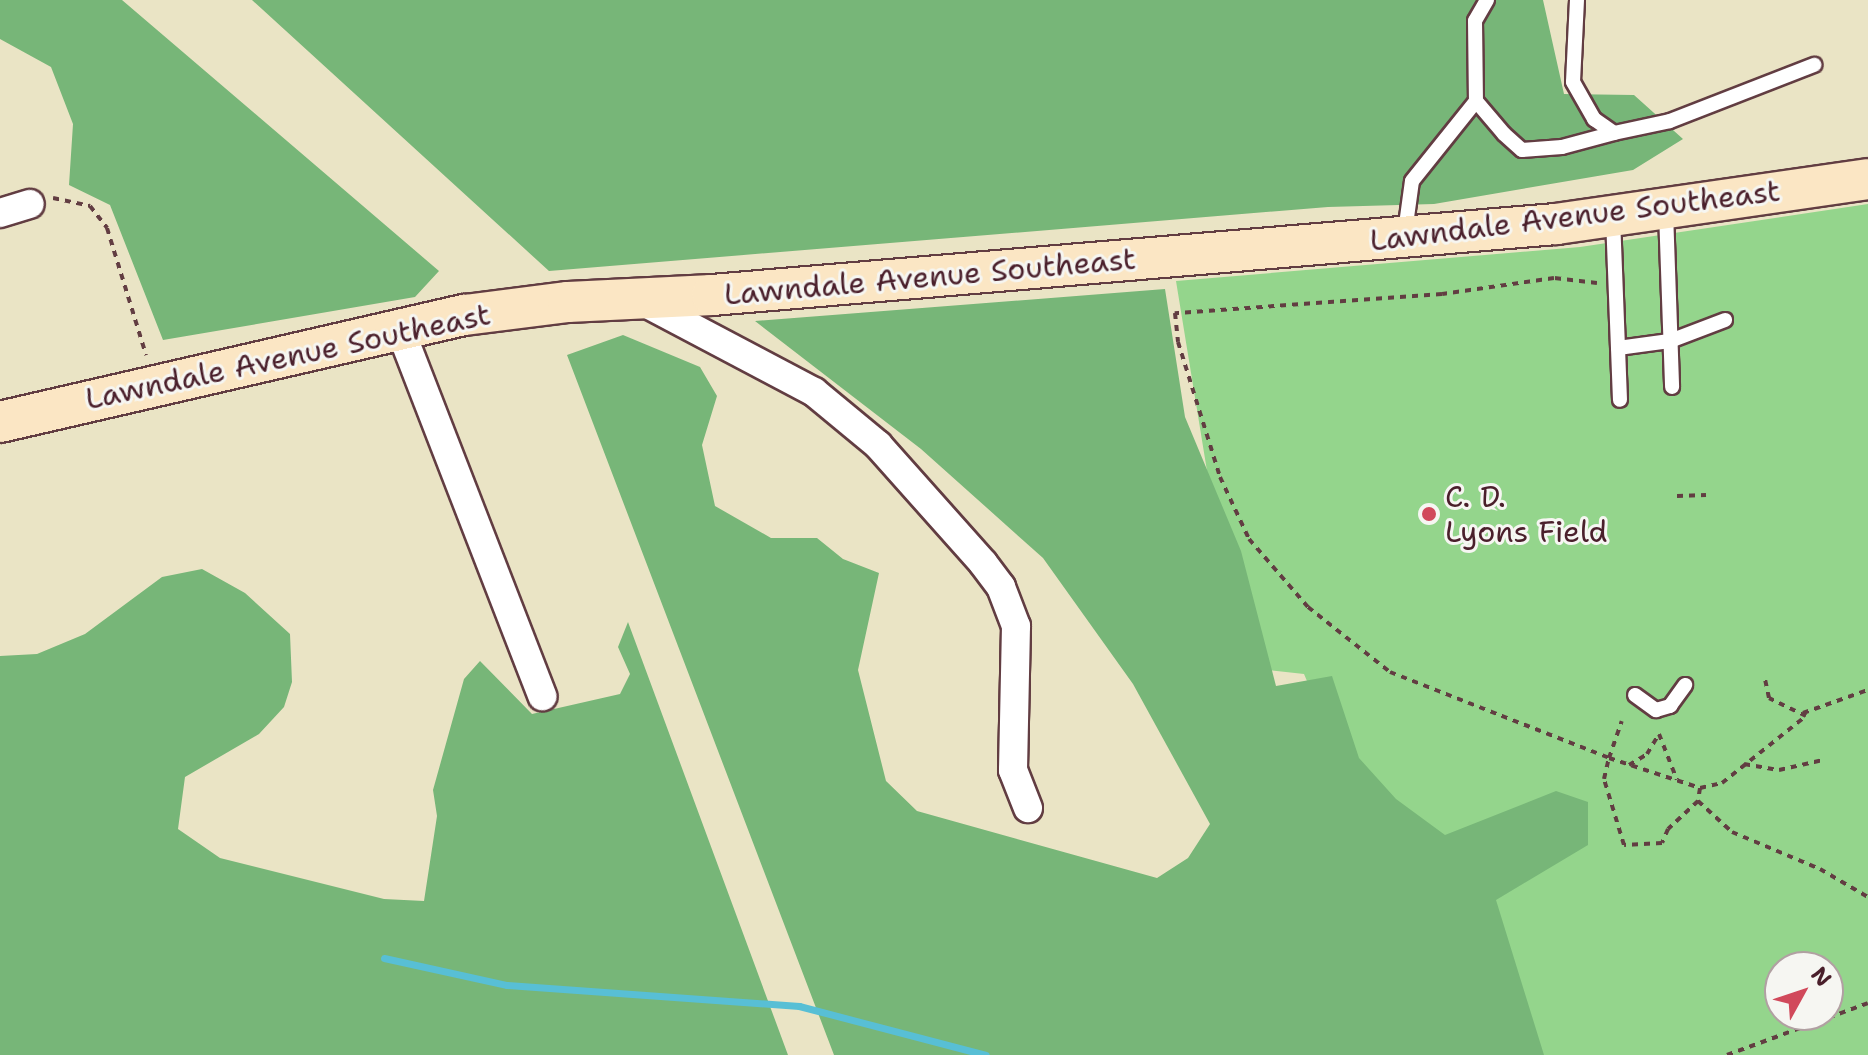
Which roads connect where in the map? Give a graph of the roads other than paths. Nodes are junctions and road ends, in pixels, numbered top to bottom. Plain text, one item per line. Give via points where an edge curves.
1 (1487, 0) edge
2 (1577, 0) edge
3 (1814, 65) dead end
4 (1476, 101) junction
5 (1614, 133) junction
6 (1868, 179) edge
7 (30, 204) road end
8 (1666, 210) junction
9 (0, 213) edge
10 (1613, 217) junction
11 (1405, 237) junction
12 (636, 298) junction
13 (1725, 320) dead end
14 (400, 329) junction
15 (1670, 341) junction
16 (1618, 348) junction
17 (1672, 387) dead end
18 (1620, 400) dead end
19 (0, 422) edge
20 (1685, 685) dead end
21 (1635, 695) dead end
22 (542, 696) dead end
23 (1028, 808) dead end

1 - 4 lane via 1475,21
2 - 5 lane via 1573,82 1594,119
3 - 5 lane via 1670,121
4 - 5 lane via 1522,150 1562,147
4 - 11 lane via 1412,181
6 - 8 street, Lawndale Avenue Southeast
7 - 9 street
8 - 10 street, Lawndale Avenue Southeast
8 - 15 lane
10 - 11 street, Lawndale Avenue Southeast
10 - 16 lane
11 - 12 street, Lawndale Avenue Southeast
12 - 14 street, Lawndale Avenue Southeast via 465,315
12 - 23 street via 814,392 878,445 983,563 1001,587 1016,626 1013,770
13 - 15 lane
14 - 19 street, Lawndale Avenue Southeast
14 - 22 street
15 - 16 lane
15 - 17 lane
16 - 18 lane
20 - 21 lane via 1670,706 1656,710

